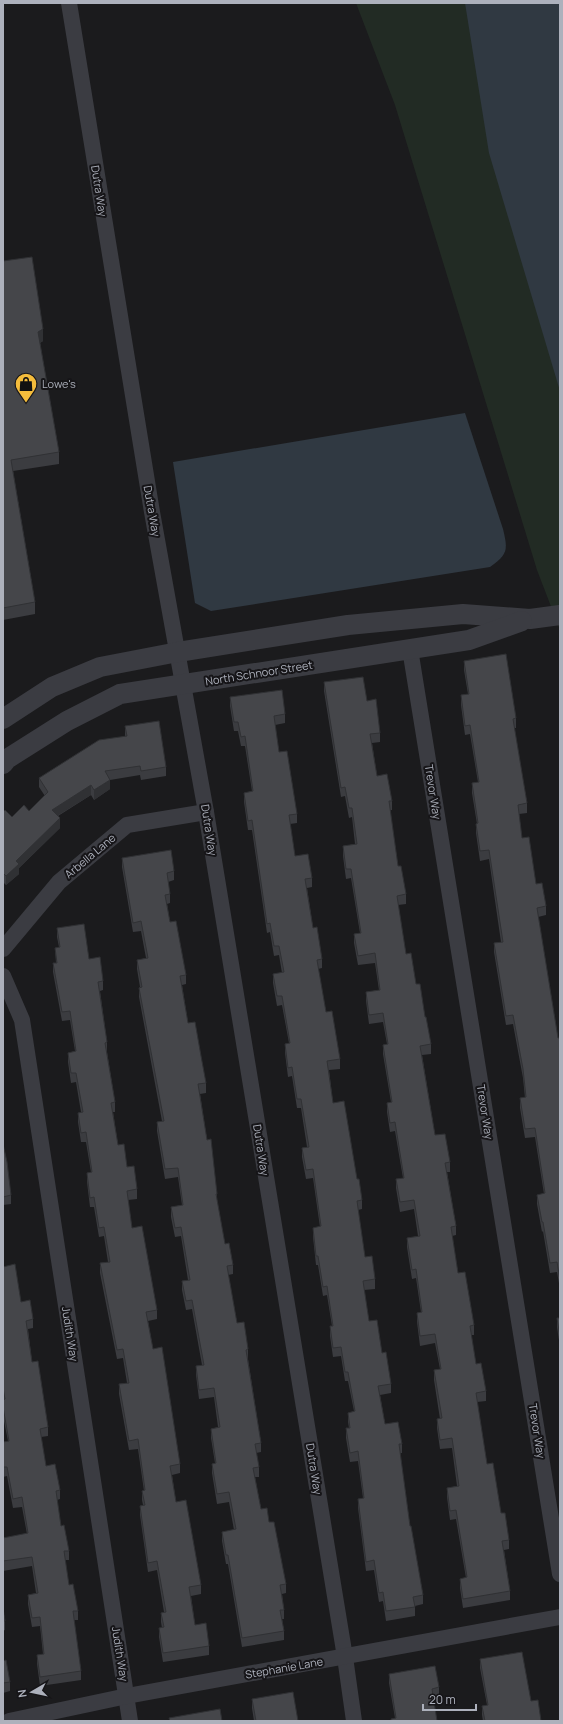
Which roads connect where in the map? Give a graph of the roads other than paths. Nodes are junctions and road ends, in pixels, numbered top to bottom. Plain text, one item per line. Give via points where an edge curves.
1 (69, 3) edge
2 (560, 615) edge
3 (530, 619) junction
4 (410, 650) junction
5 (178, 652) junction
6 (183, 684) junction
7 (3, 719) edge
8 (3, 764) edge
9 (206, 812) junction
10 (3, 949) edge
11 (3, 976) edge
12 (560, 1574) edge
13 (560, 1617) edge
14 (345, 1657) junction
15 (127, 1696) junction
16 (9, 1721) edge
17 (130, 1721) edge
18 (354, 1721) edge

1 - 5 street, Dutra Way via 150,504
2 - 3 street, North Schnoor Street
3 - 4 street, North Schnoor Street via 469,640
3 - 5 street, North Schnoor Street via 464,614 348,625
4 - 6 street, North Schnoor Street
4 - 12 street, Trevor Way
5 - 6 street, Dutra Way
5 - 7 street, North Schnoor Street via 100,667 52,687
6 - 8 street, North Schnoor Street via 120,694 67,721
6 - 9 street, Dutra Way
9 - 10 street, Arbella Lane via 127,825 59,882
9 - 14 street, Dutra Way
11 - 15 street, Judith Way via 22,1020
13 - 14 street, Stephanie Lane
14 - 15 street, Stephanie Lane
14 - 18 street, Dutra Way
15 - 16 street, Stephanie Lane
15 - 17 street, Judith Way

